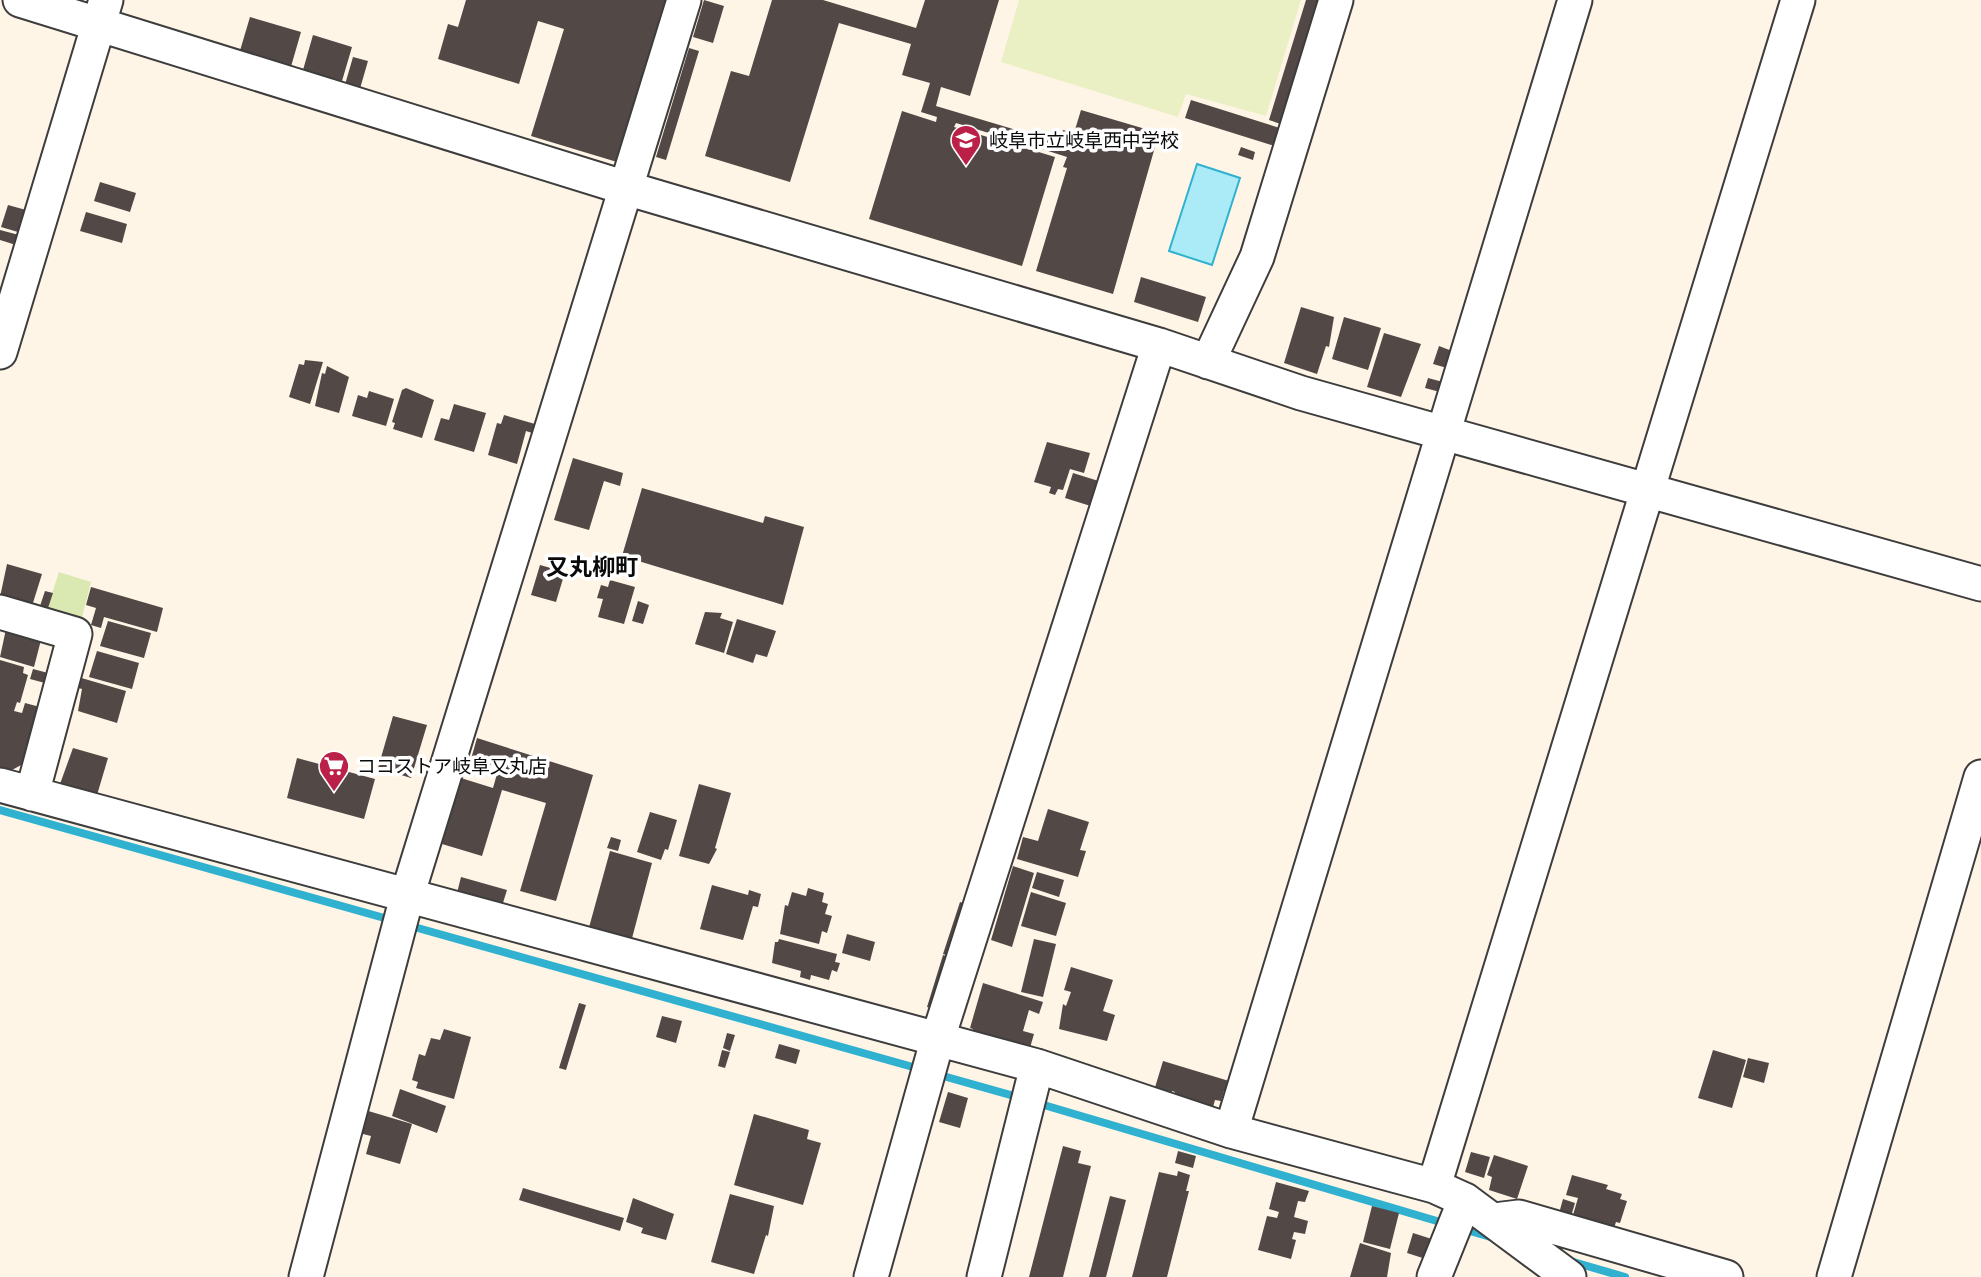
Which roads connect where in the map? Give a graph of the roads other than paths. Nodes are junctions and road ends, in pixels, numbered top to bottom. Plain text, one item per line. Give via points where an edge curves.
1 (20, 0) edge
2 (684, 0) edge
3 (1336, 0) edge
4 (1575, 0) edge
5 (1798, 0) edge
6 (102, 12) edge
7 (626, 188) junction
8 (1159, 345) junction
9 (0, 352) edge
10 (1208, 362) junction
11 (1445, 434) junction
12 (1646, 491) junction
13 (1981, 584) edge
14 (0, 612) edge
15 (1981, 777) edge
16 (0, 785) edge
17 (32, 794) junction
18 (408, 893) junction
19 (938, 1038) junction
20 (1037, 1066) junction
21 (1231, 1131) junction
22 (1434, 1186) junction
23 (1465, 1200) junction
24 (1494, 1220) junction
25 (306, 1277) edge
26 (871, 1277) edge
27 (984, 1277) edge
28 (1434, 1277) edge
29 (1569, 1277) edge
30 (1726, 1277) edge
31 (1834, 1277) edge

1 - 6 street
2 - 7 street
3 - 10 street via 1257,257
4 - 11 street
5 - 12 street
6 - 7 street
6 - 9 street
7 - 8 street
7 - 18 street
8 - 10 street
8 - 19 street
10 - 11 street
11 - 12 street
11 - 21 street
12 - 13 street
12 - 22 street
14 - 17 street via 75,634
15 - 31 street
16 - 17 street
17 - 18 street
18 - 19 street
18 - 25 street
19 - 20 street
19 - 26 street
20 - 21 street
20 - 27 street
21 - 22 street
22 - 23 street
23 - 24 street
23 - 28 street
24 - 29 street
24 - 30 street via 1519,1217

